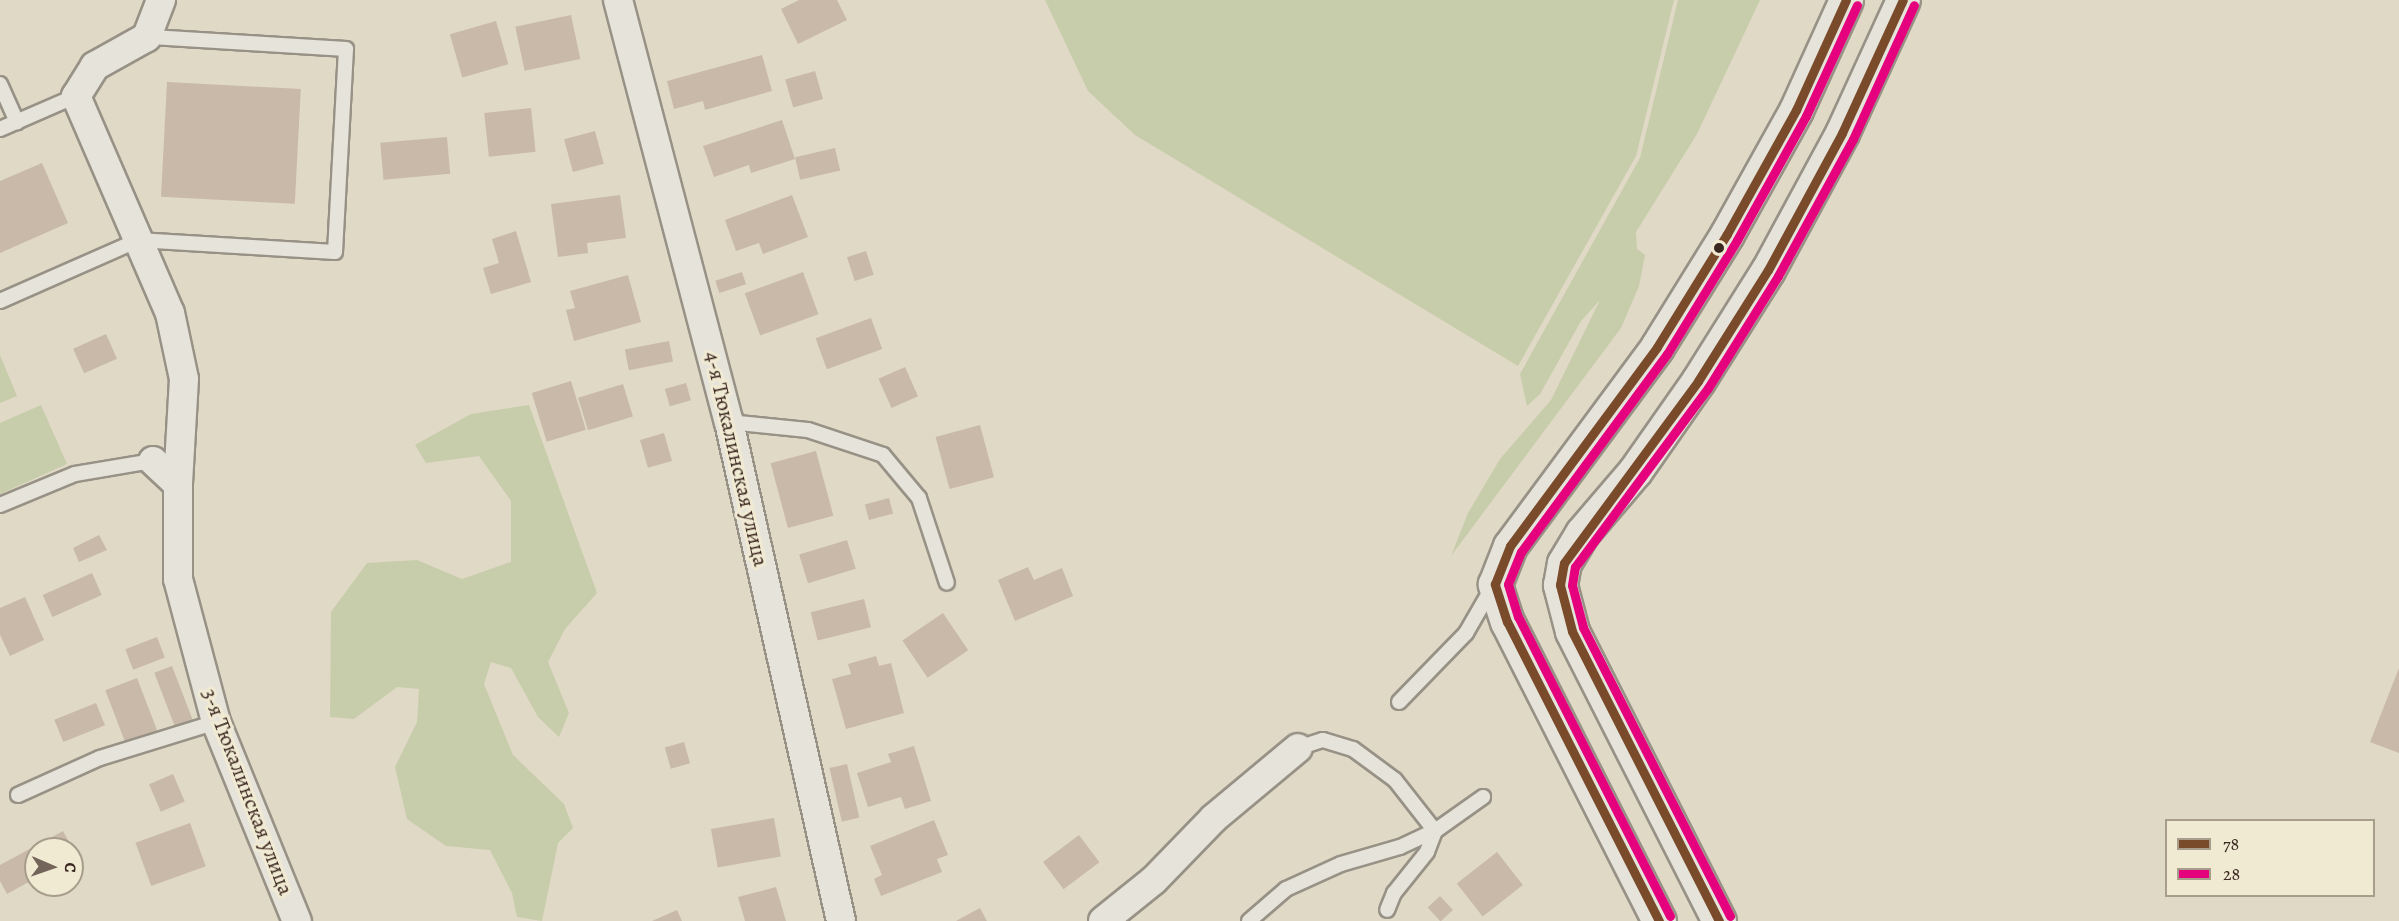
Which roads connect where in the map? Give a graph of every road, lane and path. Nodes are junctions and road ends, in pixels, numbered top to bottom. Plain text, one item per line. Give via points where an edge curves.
1 (161, 0) edge
2 (618, 0) edge
3 (1846, 0) edge
4 (1903, 0) edge
5 (147, 37) junction
6 (0, 84) edge
7 (76, 96) junction
8 (17, 122) junction
9 (0, 129) edge
10 (138, 240) junction
11 (0, 301) edge
12 (729, 422) junction
13 (153, 462) joint
14 (178, 484) junction
15 (0, 505) edge
16 (947, 583) dead end
17 (1495, 584) junction
18 (1399, 702) dead end
19 (216, 722) junction
20 (1298, 748) joint
21 (18, 795) dead end
22 (1483, 797) dead end
23 (1435, 831) junction
24 (1387, 910) dead end
25 (837, 918) edge
26 (297, 921) edge
27 (1103, 921) edge
28 (1249, 921) edge
29 (1659, 921) edge
30 (1719, 921) edge

1 - 5 street
2 - 12 street, 4-я Тюкалинская улица
3 - 17 main road via 1796,110 1727,234 1657,347 1517,536
4 - 30 main road via 1842,133 1768,270 1698,381 1635,471 1582,533 1564,563 1563,608 1572,631
5 - 7 street via 95,66
5 - 10 lane via 346,49 335,252
6 - 8 lane
7 - 8 lane
7 - 10 street, 3-я Тюкалинская улица
8 - 9 lane
10 - 11 lane
10 - 14 street, 3-я Тюкалинская улица via 170,313 184,379
12 - 16 lane via 808,430 883,455 919,498
12 - 25 street, 4-я Тюкалинская улица
13 - 14 street
13 - 15 lane via 75,474
14 - 19 street, 3-я Тюкалинская улица via 178,579
17 - 18 lane via 1466,633
17 - 29 main road via 1507,622
19 - 21 lane via 100,758
19 - 26 street, 3-я Тюкалинская улица
20 - 23 lane via 1323,740 1353,749 1395,780
20 - 27 street via 1214,818 1154,880
22 - 23 lane
23 - 24 lane via 1426,852 1394,893
23 - 28 lane via 1400,847 1341,864 1286,889

